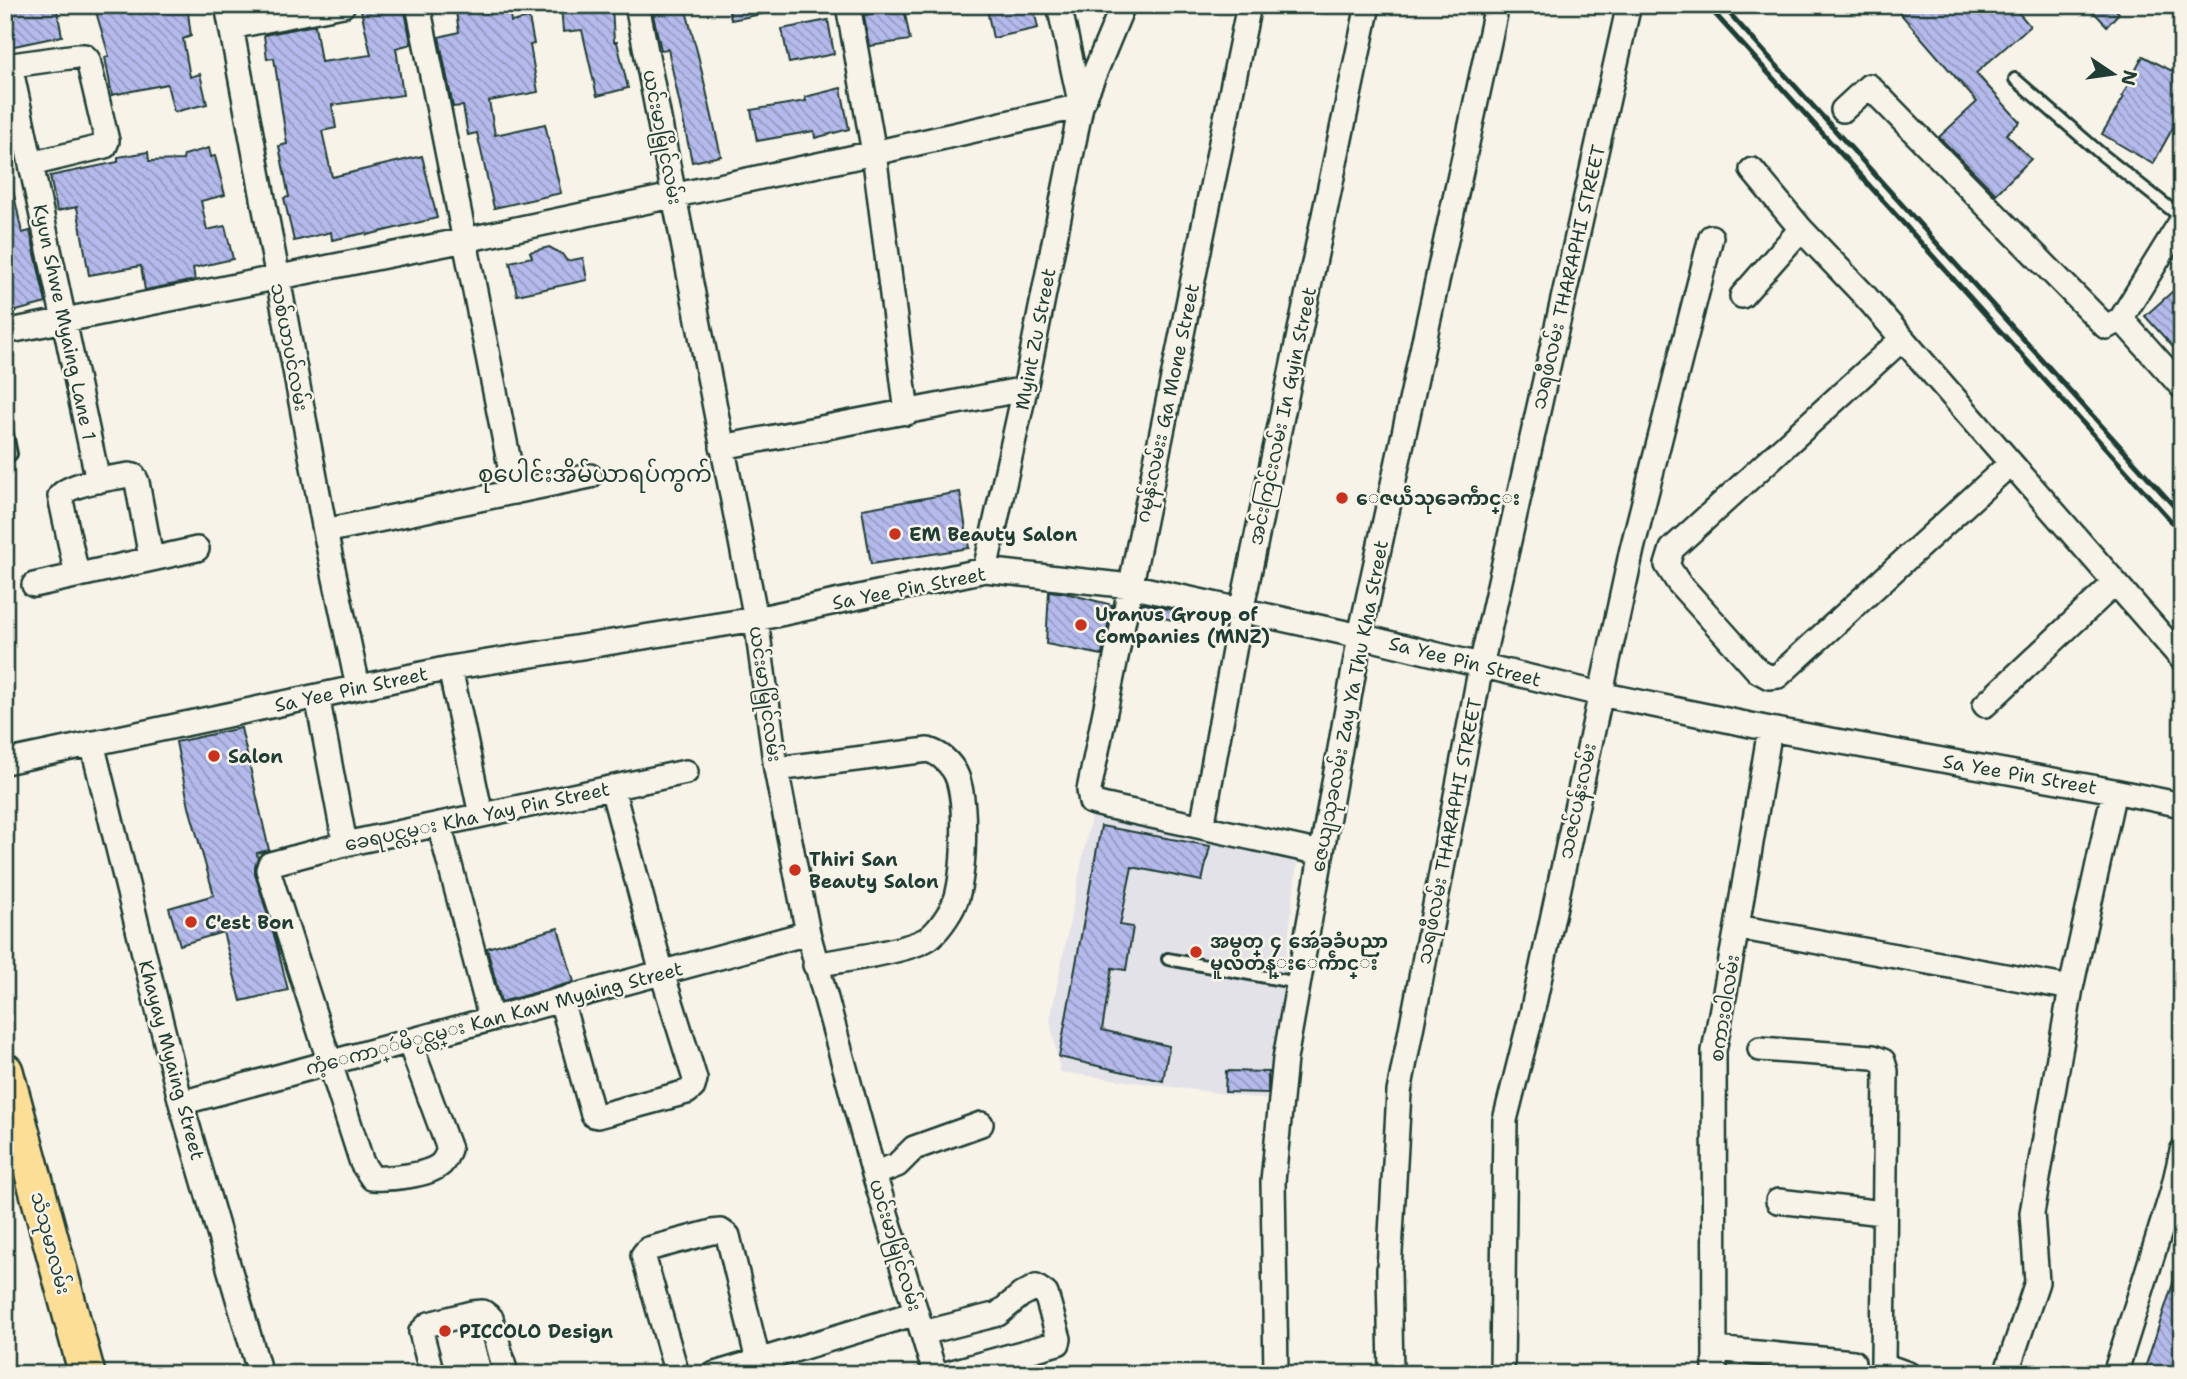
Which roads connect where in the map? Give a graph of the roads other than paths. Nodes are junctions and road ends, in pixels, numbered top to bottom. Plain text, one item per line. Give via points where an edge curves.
1 (343, 5) edge
2 (418, 5) edge
3 (637, 5) edge
4 (848, 5) edge
5 (1059, 5) edge
6 (1123, 5) edge
7 (1249, 5) edge
8 (1368, 5) edge
9 (1497, 5) edge
10 (1628, 9) dead end
11 (229, 16) edge
12 (8, 66) edge
13 (2015, 79) dead end
14 (1081, 106) junction
15 (1843, 110) dead end
16 (874, 153) junction
17 (31, 164) junction
18 (1752, 170) dead end
19 (674, 194) junction
20 (2182, 219) edge
21 (1801, 229) junction
22 (1711, 236) dead end
23 (465, 240) junction
24 (276, 277) junction
25 (1742, 296) dead end
26 (65, 319) junction
27 (2121, 319) junction
28 (5, 332) edge
29 (1902, 339) junction
30 (2182, 387) edge
31 (1025, 388) junction
32 (907, 413) junction
33 (5, 424) edge
34 (722, 447) junction
35 (11, 454) dead end
36 (2011, 463) junction
37 (590, 476) dead end
38 (98, 481) junction
39 (515, 492) junction
40 (325, 531) junction
41 (197, 549) dead end
42 (151, 558) junction
43 (985, 570) junction
44 (77, 575) junction
45 (2115, 583) junction
46 (34, 585) dead end
47 (1130, 586) junction
48 (1241, 612) junction
49 (756, 619) junction
50 (1360, 636) junction
51 (2182, 659) edge
52 (1481, 666) junction
53 (450, 668) junction
54 (358, 687) junction
55 (1600, 694) junction
56 (317, 696) junction
57 (1985, 705) dead end
58 (1770, 729) junction
59 (92, 743) junction
60 (5, 762) edge
61 (776, 769) junction
62 (686, 772) dead end
63 (611, 788) junction
64 (2114, 791) junction
65 (2182, 805) edge
66 (481, 815) junction
67 (439, 824) junction
68 (1202, 827) junction
69 (345, 844) junction
70 (1321, 853) junction
71 (1737, 927) junction
72 (808, 933) junction
73 (1168, 959) dead end
74 (815, 965) junction
75 (662, 973) junction
76 (1298, 983) junction
77 (2071, 988) junction
78 (561, 1000) junction
79 (491, 1019) junction
80 (409, 1041) junction
81 (1760, 1049) dead end
82 (329, 1063) junction
83 (5, 1071) edge
84 (181, 1103) junction
85 (981, 1124) dead end
86 (5, 1144) edge
87 (2182, 1151) edge
88 (874, 1174) junction
89 (1778, 1201) dead end
90 (1883, 1213) junction
91 (920, 1323) junction
92 (1715, 1349) junction
93 (758, 1361) junction
94 (1853, 1362) dead end
95 (1882, 1369) edge
96 (66, 1374) edge
97 (87, 1374) edge
98 (261, 1374) edge
99 (432, 1374) edge
100 (506, 1374) edge
101 (677, 1374) edge
102 (715, 1374) edge
103 (934, 1374) edge
104 (946, 1374) edge
105 (1276, 1374) edge
106 (1391, 1374) edge
107 (1502, 1374) edge
108 (1715, 1374) edge
109 (1908, 1374) edge
110 (2006, 1374) edge
111 (2115, 1374) edge

1 - 11 street
2 - 23 street
3 - 19 street, ယင်းမာမြိုင်လမ်း
4 - 16 street
5 - 14 street
6 - 14 street
7 - 47 street, ဂမုန်းလမ်းး Ga Mone Street
8 - 48 street, အင်းကြင်းလမ်း In Gyin Street
9 - 50 street, ဇေယျသုခလမ်း Zay Ya Thu Kha Street
10 - 52 street, သရဖီလမ်း THARAPHI STREET
11 - 24 street, သစ်ယာပင်လမ်း
12 - 17 street, Kyun Shwe Myaing Lane 1
12 - 17 street, Kyun Shwe Myaing Lane 1 via 84,56 89,60 105,146
13 - 20 lane
14 - 16 street
14 - 31 street, Myint Zu Street
15 - 27 street via 1869,86 2106,327
16 - 19 street
16 - 32 street
17 - 26 street, Kyun Shwe Myaing Lane 1
18 - 21 street
19 - 23 street
19 - 34 street, ယင်းမာမြိုင်လမ်း
20 - 27 street
21 - 25 street
21 - 29 street
22 - 55 street, သဇင်ပန်းလမ်း
23 - 24 street
23 - 39 street
24 - 26 street
24 - 40 street, သစ်ယာပင်လမ်း
26 - 28 street
26 - 38 street, Kyun Shwe Myaing Lane 1
27 - 30 street
29 - 36 street
29 - 36 street via 1672,549 1667,565 1678,582 1758,671 1778,676
31 - 32 street
31 - 43 street, Myint Zu Street
32 - 34 street
33 - 35 lane
34 - 49 street, ယင်းမာမြိုင်လမ်း
36 - 45 street
37 - 39 street
38 - 42 street via 134,476
38 - 44 street via 60,496
39 - 40 street
40 - 54 street, သစ်ယာပင်လမ်း
41 - 42 street
42 - 44 street
43 - 47 street, Sa Yee Pin Street
43 - 49 street, Sa Yee Pin Street
44 - 46 street
45 - 51 street
45 - 57 street
47 - 48 street, Sa Yee Pin Street
47 - 68 street, ဂမုန်းလမ်းး Ga Mone Street via 1089,790 1091,802
48 - 50 street, Sa Yee Pin Street
48 - 68 street, အင်းကြင်းလမ်း In Gyin Street
49 - 53 street, Sa Yee Pin Street
49 - 61 street, ယင်းမာမြိုင်လမ်း
50 - 52 street, Sa Yee Pin Street
50 - 70 street, ဇေယျသုခလမ်း Zay Ya Thu Kha Street
52 - 55 street, Sa Yee Pin Street
52 - 106 street, သရဖီလမ်း THARAPHI STREET via 1399,1092 1389,1270
53 - 54 street, Sa Yee Pin Street
53 - 66 street
54 - 56 street, Sa Yee Pin Street
55 - 58 street, Sa Yee Pin Street
55 - 107 street, သဇင်ပန်းလမ်း via 1505,1120
56 - 59 street, Sa Yee Pin Street
56 - 69 street
58 - 64 street, Sa Yee Pin Street
58 - 71 street, စကားဝါလမ်း
59 - 60 street, Sa Yee Pin Street
59 - 84 street, Khayay Myaing Street
61 - 72 street, ယင်းမာမြိုင်လမ်း
61 - 74 street via 928,750 954,770 962,793 963,852 957,899 937,929 914,946
62 - 63 street, ခေရပင္လမ္း Kha Yay Pin Street
63 - 66 street, ခေရပင္လမ္း Kha Yay Pin Street
63 - 75 street
64 - 65 street, Sa Yee Pin Street
64 - 77 street
66 - 67 street, ခေရပင္လမ္း Kha Yay Pin Street
67 - 69 street, ခေရပင္လမ္း Kha Yay Pin Street
67 - 79 street
68 - 70 street
69 - 82 street, ခေရပင္လမ္း Kha Yay Pin Street via 270,864 268,870
70 - 76 street, ဇေယျသုခလမ်း Zay Ya Thu Kha Street
71 - 77 street
71 - 92 street, စကားဝါလမ်း via 1714,1051
72 - 74 street, ယင်းမာမြိုင်လမ်း
72 - 75 street, ကံ့ေကာ္ဴမိႂင္လမ္း Kan Kaw Myaing Street
73 - 76 lane
74 - 88 street, ယင်းမာမြိုင်လမ်း
75 - 78 street, ကံ့ေကာ္ဴမိႂင္လမ္း Kan Kaw Myaing Street
75 - 78 street via 695,1079 687,1092 674,1096 593,1115
76 - 105 street, ဇေယျသုခလမ်း Zay Ya Thu Kha Street via 1273,1181
77 - 110 street via 2032,1213 2037,1282
78 - 79 street, ကံ့ေကာ္ဴမိႂင္လမ္း Kan Kaw Myaing Street
79 - 80 street, ကံ့ေကာ္ဴမိႂင္လမ္း Kan Kaw Myaing Street
80 - 82 street, ကံ့ေကာ္ဴမိႂင္လမ္း Kan Kaw Myaing Street
80 - 82 street via 449,1149 434,1169 372,1178 362,1163
81 - 90 street via 1883,1061
82 - 84 street, ကံ့ေကာ္ဴမိႂင္လမ္း Kan Kaw Myaing Street
83 - 97 main road, သံသုမာလမ်း
84 - 98 street, Khayay Myaing Street
85 - 88 street via 914,1148 897,1165
86 - 96 main road, သံသုမာလမ်း
87 - 111 street
88 - 91 street, ယင်းမာမြိုင်လမ်း
89 - 90 street
90 - 95 street
91 - 93 street
91 - 103 street, ယင်းမာမြိုင်လမ်း
91 - 104 street via 998,1314 1036,1287 1046,1294 1058,1343
92 - 94 street
92 - 108 street, စကားဝါလမ်း
93 - 101 street via 728,1236 712,1232 648,1249 643,1255
93 - 102 street
95 - 109 street
99 - 100 street via 421,1332 429,1324 483,1312 491,1318

